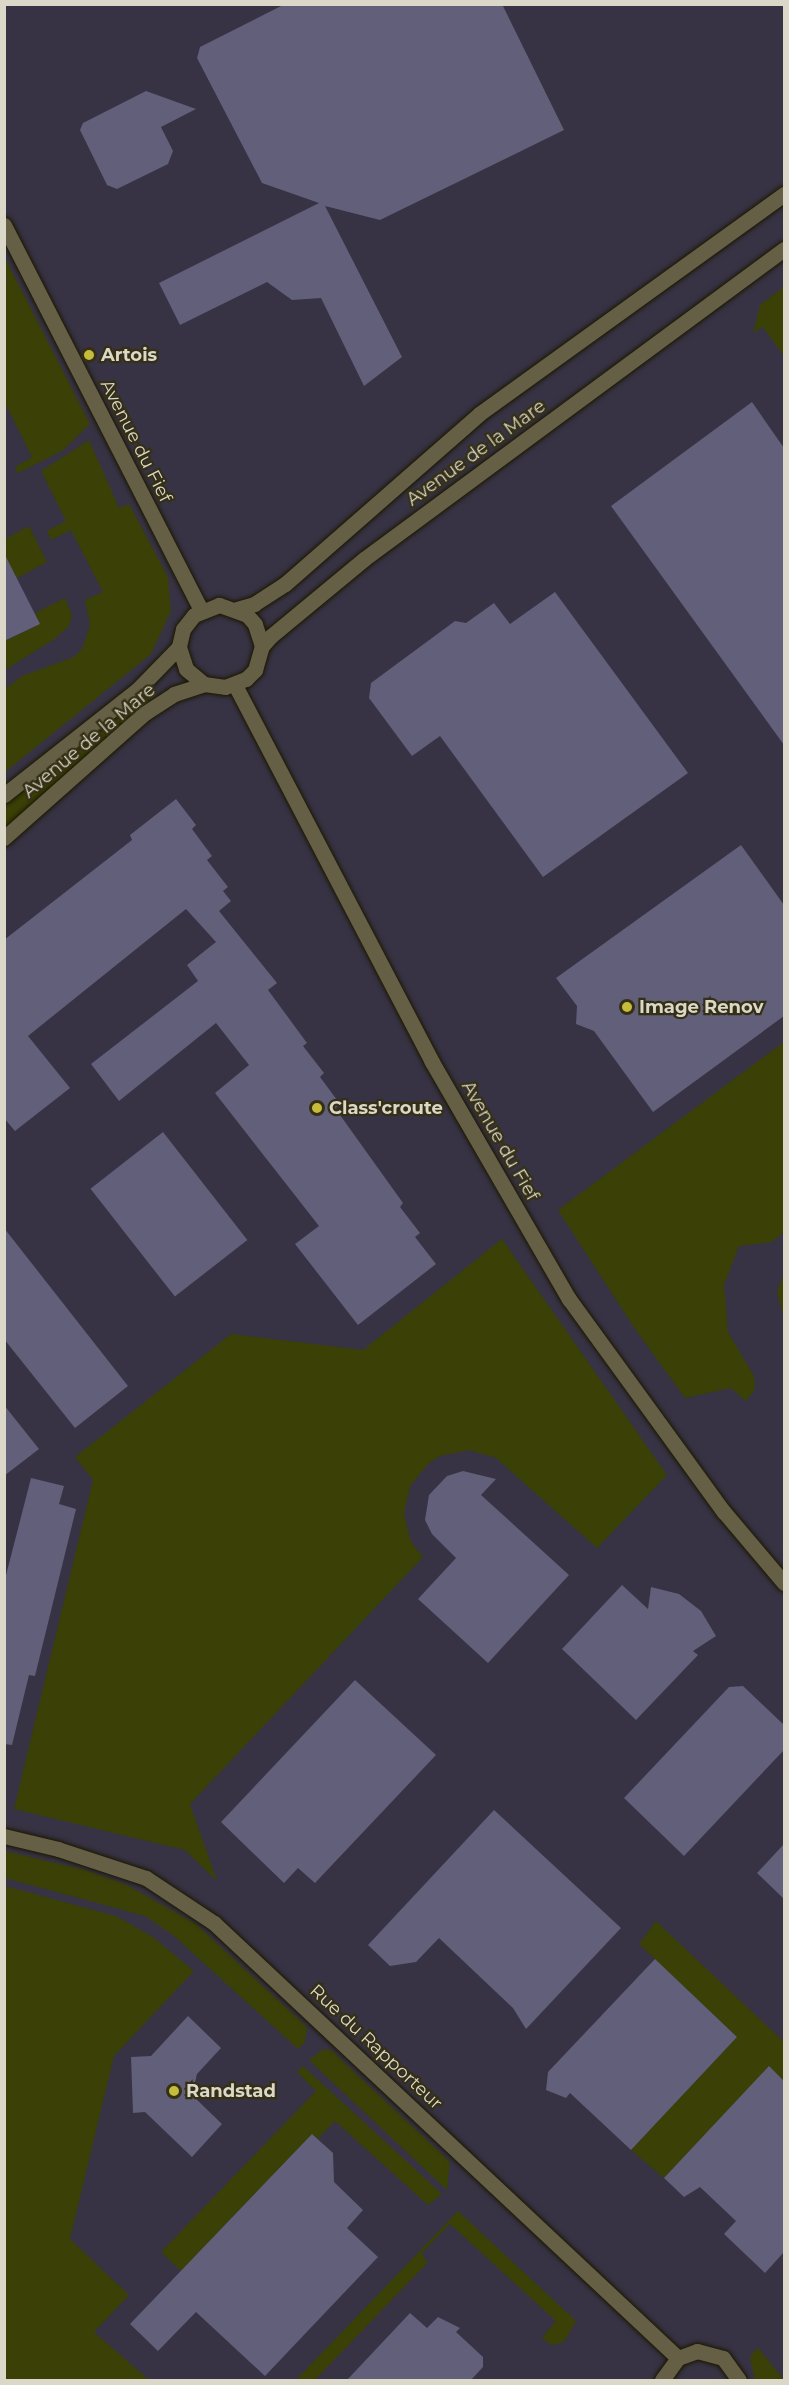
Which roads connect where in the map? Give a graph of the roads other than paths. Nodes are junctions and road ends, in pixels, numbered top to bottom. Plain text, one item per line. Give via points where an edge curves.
1 (784, 195) edge
2 (4, 225) edge
3 (784, 249) edge
4 (237, 609) junction
5 (201, 610) junction
6 (179, 646) junction
7 (262, 646) junction
8 (204, 684) junction
9 (235, 685) junction
10 (4, 795) edge
11 (4, 838) edge
12 (784, 1583) edge
13 (4, 1836) edge
14 (678, 2358) junction
15 (662, 2380) edge
16 (739, 2380) edge

1 - 4 street, Avenue de la Mare via 479,414 285,584 254,604
2 - 5 street, Avenue du Fief
3 - 7 street, Avenue de la Mare via 364,559
4 - 5 street via 219,605
4 - 7 street via 255,624
5 - 6 street, Avenue de la Mare via 183,629
6 - 8 street via 186,669
6 - 10 street, Avenue de la Mare via 137,690
7 - 9 street, Avenue de la Mare via 255,670
8 - 9 street, Avenue de la Mare
8 - 11 street, Avenue de la Mare via 174,694 146,713
9 - 12 street, Avenue du Fief via 432,1062 569,1299 724,1512
13 - 14 street, Rue du Rapporteur via 146,1878 214,1923
14 - 15 street
14 - 16 street via 697,2351 717,2354 729,2362

